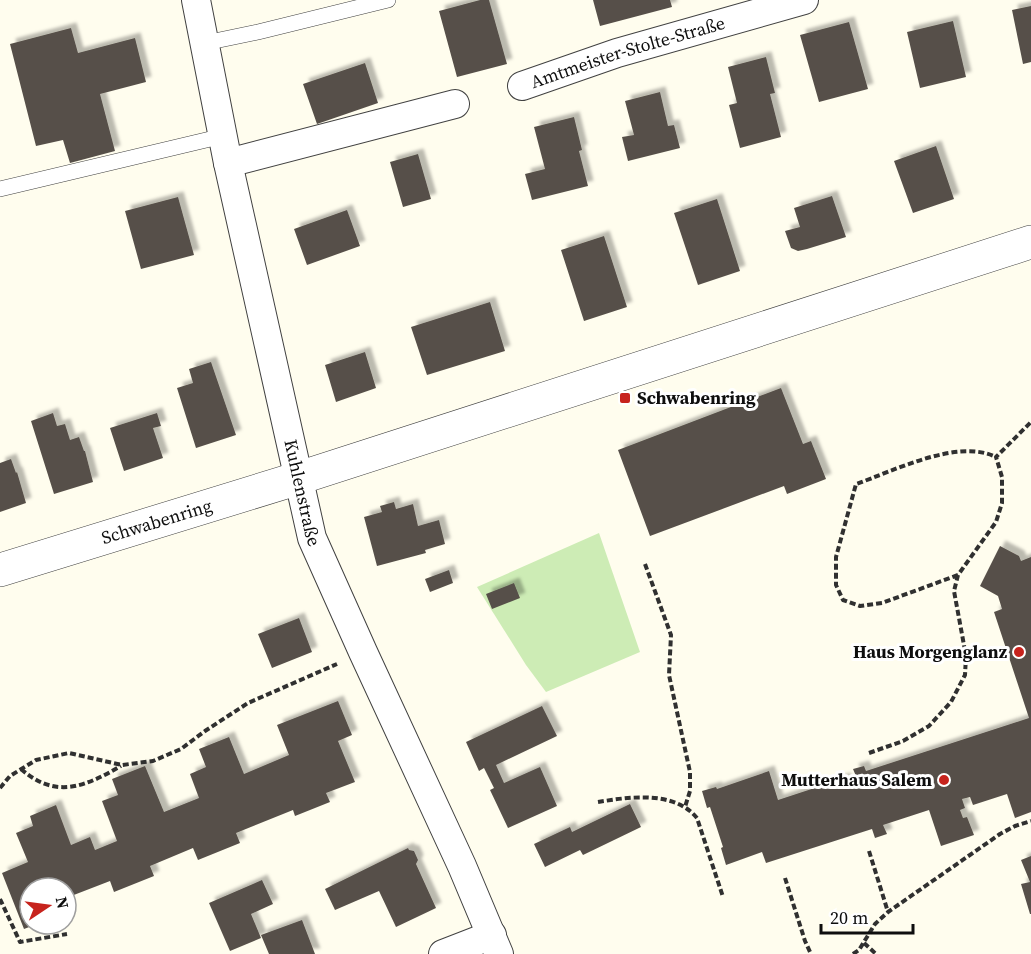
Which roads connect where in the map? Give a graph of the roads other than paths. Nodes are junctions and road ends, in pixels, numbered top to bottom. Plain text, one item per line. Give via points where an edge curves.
1 (196, 0) edge
2 (388, 0) edge
3 (804, 0) edge
4 (205, 43) junction
5 (522, 86) dead end
6 (455, 104) dead end
7 (223, 136) junction
8 (228, 163) junction
9 (0, 189) edge
10 (1031, 242) edge
11 (299, 478) junction
12 (0, 570) edge
13 (496, 944) edge
14 (443, 954) edge

1 - 4 street, Kuhlenstraße
2 - 4 lane
3 - 5 street, Amtmeister-Stolte-Straße via 617,53
4 - 7 street, Kuhlenstraße
6 - 8 street
7 - 8 street, Kuhlenstraße
7 - 9 lane
8 - 11 street, Kuhlenstraße
10 - 11 street, Schwabenring
11 - 12 street, Schwabenring
11 - 13 street, Kuhlenstraße via 312,538
13 - 14 street

